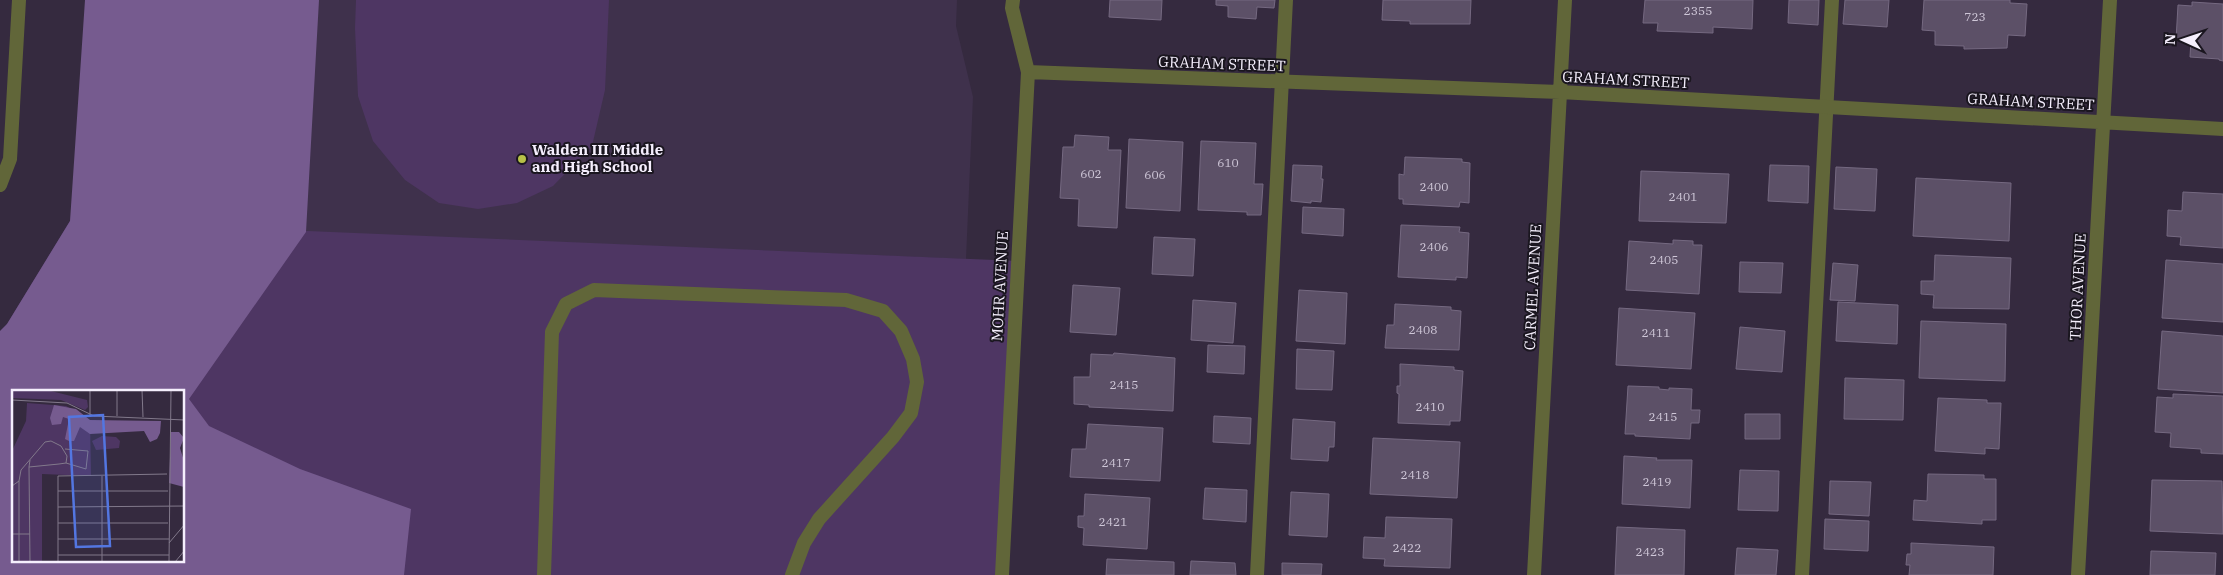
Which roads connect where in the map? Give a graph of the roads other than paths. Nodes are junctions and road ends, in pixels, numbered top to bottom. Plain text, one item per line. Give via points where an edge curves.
1 (19, 0) edge
2 (1012, 0) edge
3 (1286, 0) edge
4 (1565, 0) edge
5 (1832, 0) edge
6 (2110, 0) edge
7 (1028, 72) junction
8 (1281, 82) junction
9 (1560, 92) junction
10 (1826, 107) junction
11 (2104, 123) junction
12 (2223, 129) edge
13 (0, 185) edge
14 (544, 575) edge
15 (792, 575) edge
16 (1002, 575) edge
17 (1257, 575) edge
18 (1534, 575) edge
19 (1802, 575) edge
20 (2078, 575) edge

1 - 13 street via 10,159
2 - 7 street, MOHR AVENUE
3 - 8 street
4 - 9 street, CARMEL AVENUE
5 - 10 street
6 - 11 street, THOR AVENUE
7 - 8 street, GRAHAM STREET
7 - 16 street, MOHR AVENUE
8 - 9 street, GRAHAM STREET
8 - 17 street
9 - 10 street, GRAHAM STREET
9 - 18 street, CARMEL AVENUE
10 - 11 street, GRAHAM STREET
10 - 19 street
11 - 12 street, GRAHAM STREET
11 - 20 street, THOR AVENUE
14 - 15 street via 552,332 566,304 594,290 846,300 883,311 900,331 913,359 917,382 911,413 819,519 804,543

